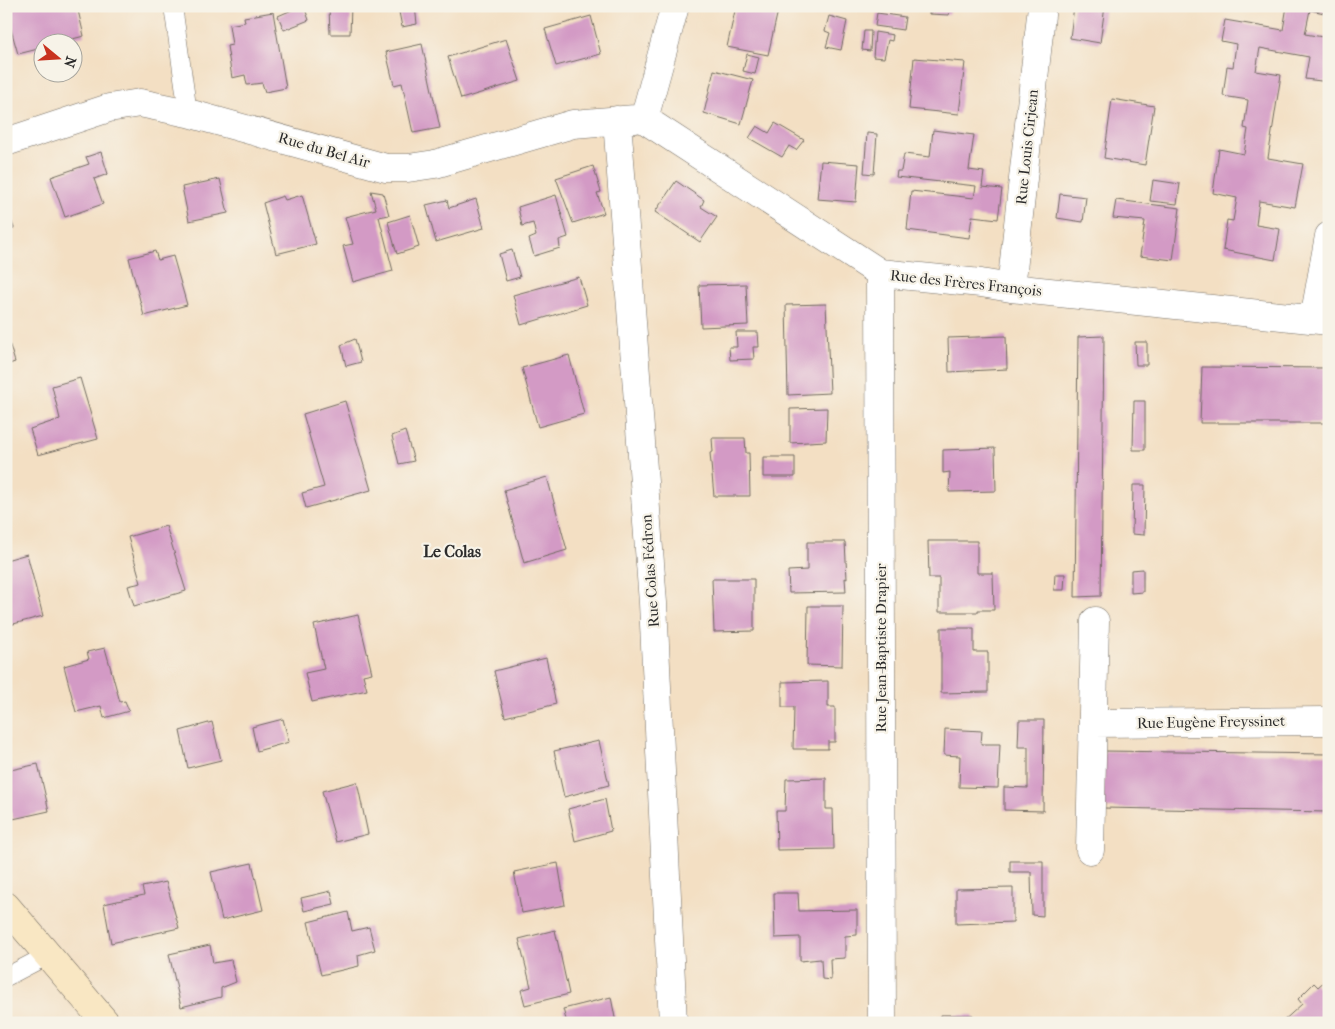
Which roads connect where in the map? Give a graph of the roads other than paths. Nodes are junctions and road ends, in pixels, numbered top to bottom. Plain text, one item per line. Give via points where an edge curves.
1 (173, 6) edge
2 (675, 6) edge
3 (1042, 6) edge
4 (188, 113) junction
5 (644, 119) junction
6 (617, 120) junction
7 (6, 142) edge
8 (1329, 236) edge
9 (880, 273) junction
10 (1011, 288) junction
11 (1321, 320) edge
12 (1095, 621) dead end
13 (1329, 720) edge
14 (1093, 723) junction
15 (1090, 850) dead end
16 (6, 906) edge
17 (48, 955) junction
18 (6, 978) edge
19 (106, 1023) edge
20 (673, 1023) edge
21 (882, 1023) edge

1 - 4 lane
2 - 5 street
3 - 10 street, Rue Louis Cirjean
4 - 6 street, Rue du Bel Air via 386,168 435,164 573,124
4 - 7 street, Rue du Bel Air via 140,103 109,108
5 - 6 street, Rue du Bel Air
5 - 9 street, Rue des Frères François
6 - 20 street, Rue Colas Fédron via 653,603
8 - 11 street
9 - 10 street, Rue des Frères François
9 - 21 street, Rue Jean-Baptiste Drapier
10 - 11 street, Rue des Frères François
12 - 14 street
13 - 14 street, Rue Eugène Freyssinet
14 - 15 street
16 - 17 street
17 - 18 lane
17 - 19 street

